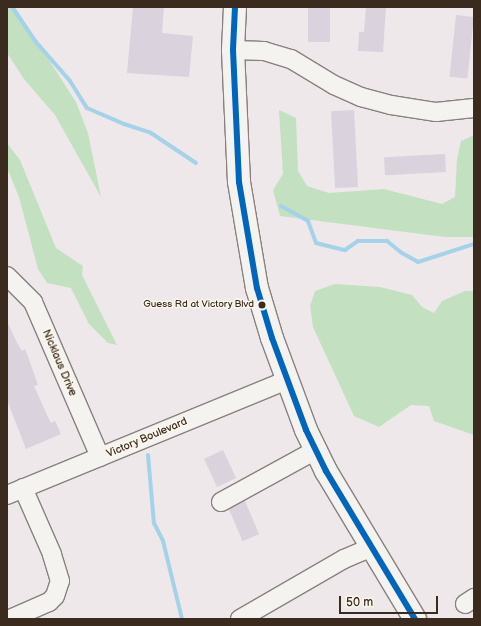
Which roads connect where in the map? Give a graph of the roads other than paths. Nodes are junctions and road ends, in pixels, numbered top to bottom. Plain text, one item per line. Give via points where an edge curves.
1 (235, 7) edge
2 (233, 50) junction
3 (474, 108) edge
4 (7, 276) edge
5 (287, 380) junction
6 (316, 450) junction
7 (100, 457) junction
8 (15, 492) edge
9 (221, 502) dead end
10 (370, 548) junction
11 (10, 619) edge
12 (240, 619) edge
13 (414, 619) edge

1 - 2 main road
2 - 3 street via 264,51 291,59 334,85 391,105 436,112
2 - 5 main road via 238,174 249,247 272,338
4 - 7 street, Nicklaus Drive via 33,302
5 - 6 main road
5 - 7 street, Victory Boulevard
6 - 9 street
6 - 10 main road
7 - 8 street, Victory Boulevard
8 - 11 street via 52,554 60,581 56,596 49,602
10 - 12 street via 344,559
10 - 13 main road

